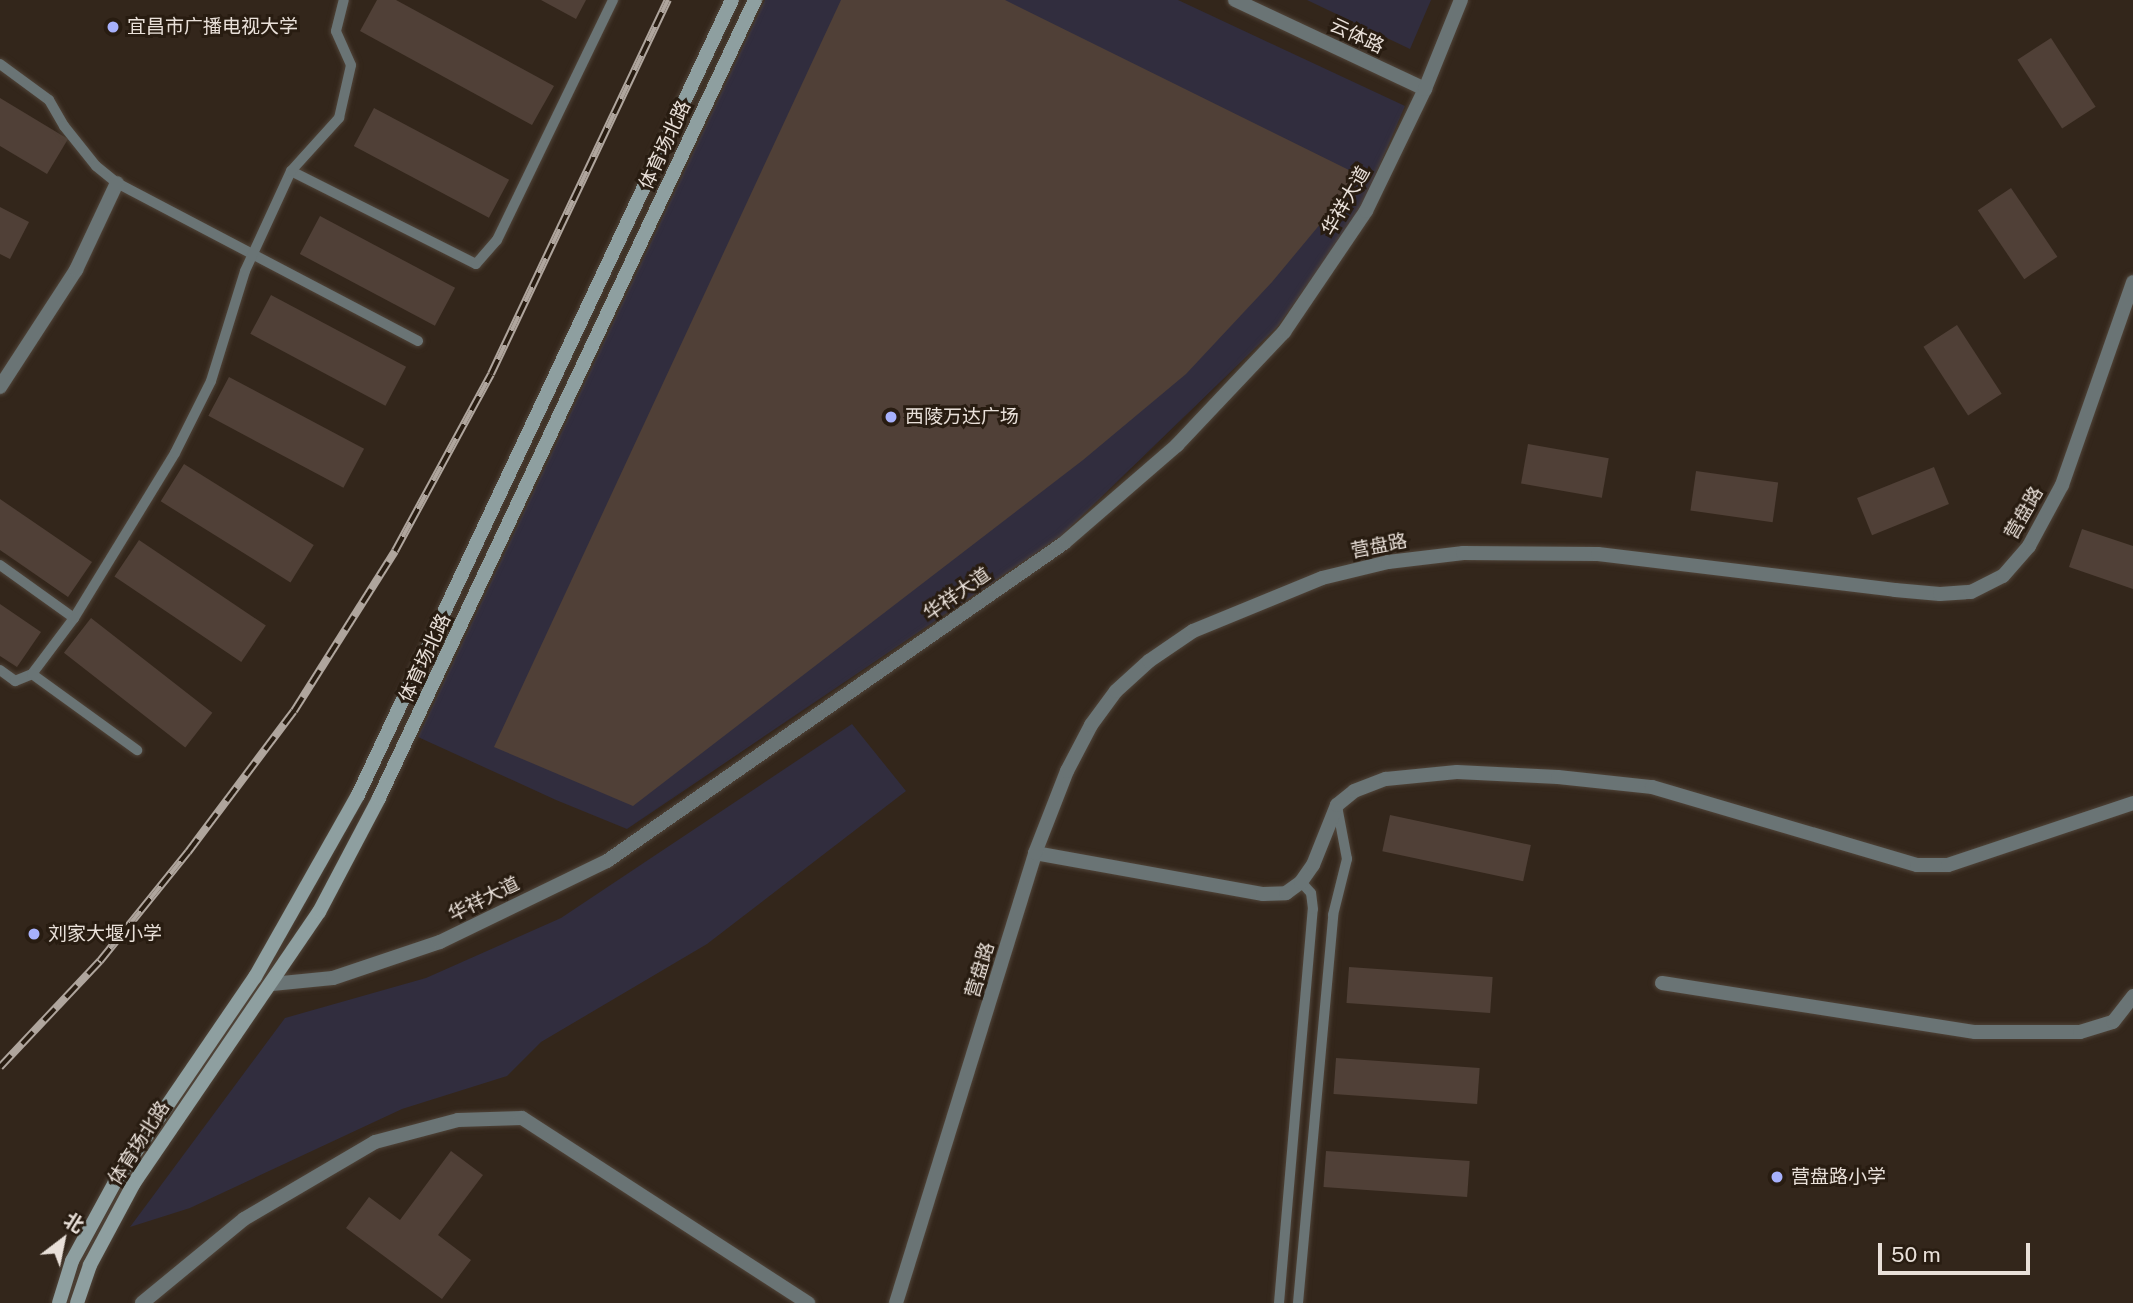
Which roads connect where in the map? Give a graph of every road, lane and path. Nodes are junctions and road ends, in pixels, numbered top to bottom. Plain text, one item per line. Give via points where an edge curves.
1 (344, 0) edge
2 (613, 0) edge
3 (732, 0) edge
4 (755, 0) edge
5 (1235, 0) edge
6 (1461, 0) edge
7 (0, 64) edge
8 (1425, 89) junction
9 (291, 171) junction
10 (117, 183) junction
11 (253, 253) junction
12 (2133, 282) edge
13 (418, 341) dead end
14 (0, 387) edge
15 (0, 565) edge
16 (74, 618) junction
17 (0, 670) edge
18 (32, 674) junction
19 (137, 750) dead end
20 (2133, 803) edge
21 (1337, 805) junction
22 (1035, 853) junction
23 (1301, 882) junction
24 (1662, 983) dead end
25 (272, 984) junction
26 (2133, 996) edge
27 (58, 1303) edge
28 (77, 1303) edge
29 (142, 1303) edge
30 (808, 1303) edge
31 (896, 1303) edge
32 (1279, 1303) edge
33 (1298, 1303) edge

1 - 9 lane via 336,31 351,65 339,118
2 - 9 lane via 497,240 476,264
3 - 27 main road, 体育场北路 via 358,795 255,977 116,1182 72,1261
4 - 25 main road, 体育场北路 via 411,733 319,912
5 - 8 street, 云体路
6 - 8 street, 华祥大道
7 - 10 lane via 49,100 96,166
8 - 25 street, 华祥大道 via 1366,211 1283,332 1177,445 1064,543 607,861 440,942 333,978
9 - 11 lane
10 - 11 lane
10 - 14 street via 76,270
11 - 13 lane
11 - 16 lane via 211,381 175,453
12 - 22 street, 营盘路 via 2062,485 2029,546 2003,576 1971,592 1940,594 1598,554 1463,552 1388,562 1322,578 1193,631 1116,691 1091,725 1067,771
15 - 16 lane
16 - 18 lane
17 - 18 lane via 15,681
18 - 19 lane
20 - 21 street via 1948,865 1917,865 1652,787 1558,777 1457,772 1386,779 1354,791
21 - 23 street via 1325,840
21 - 33 lane via 1347,859 1333,915
22 - 23 street via 1264,894 1286,892
22 - 31 street, 营盘路
23 - 32 lane via 1311,892 1313,909
24 - 26 street via 1975,1032 2080,1032 2113,1022
25 - 28 main road, 体育场北路 via 134,1183 90,1265
29 - 30 street via 244,1219 375,1142 458,1120 522,1118

